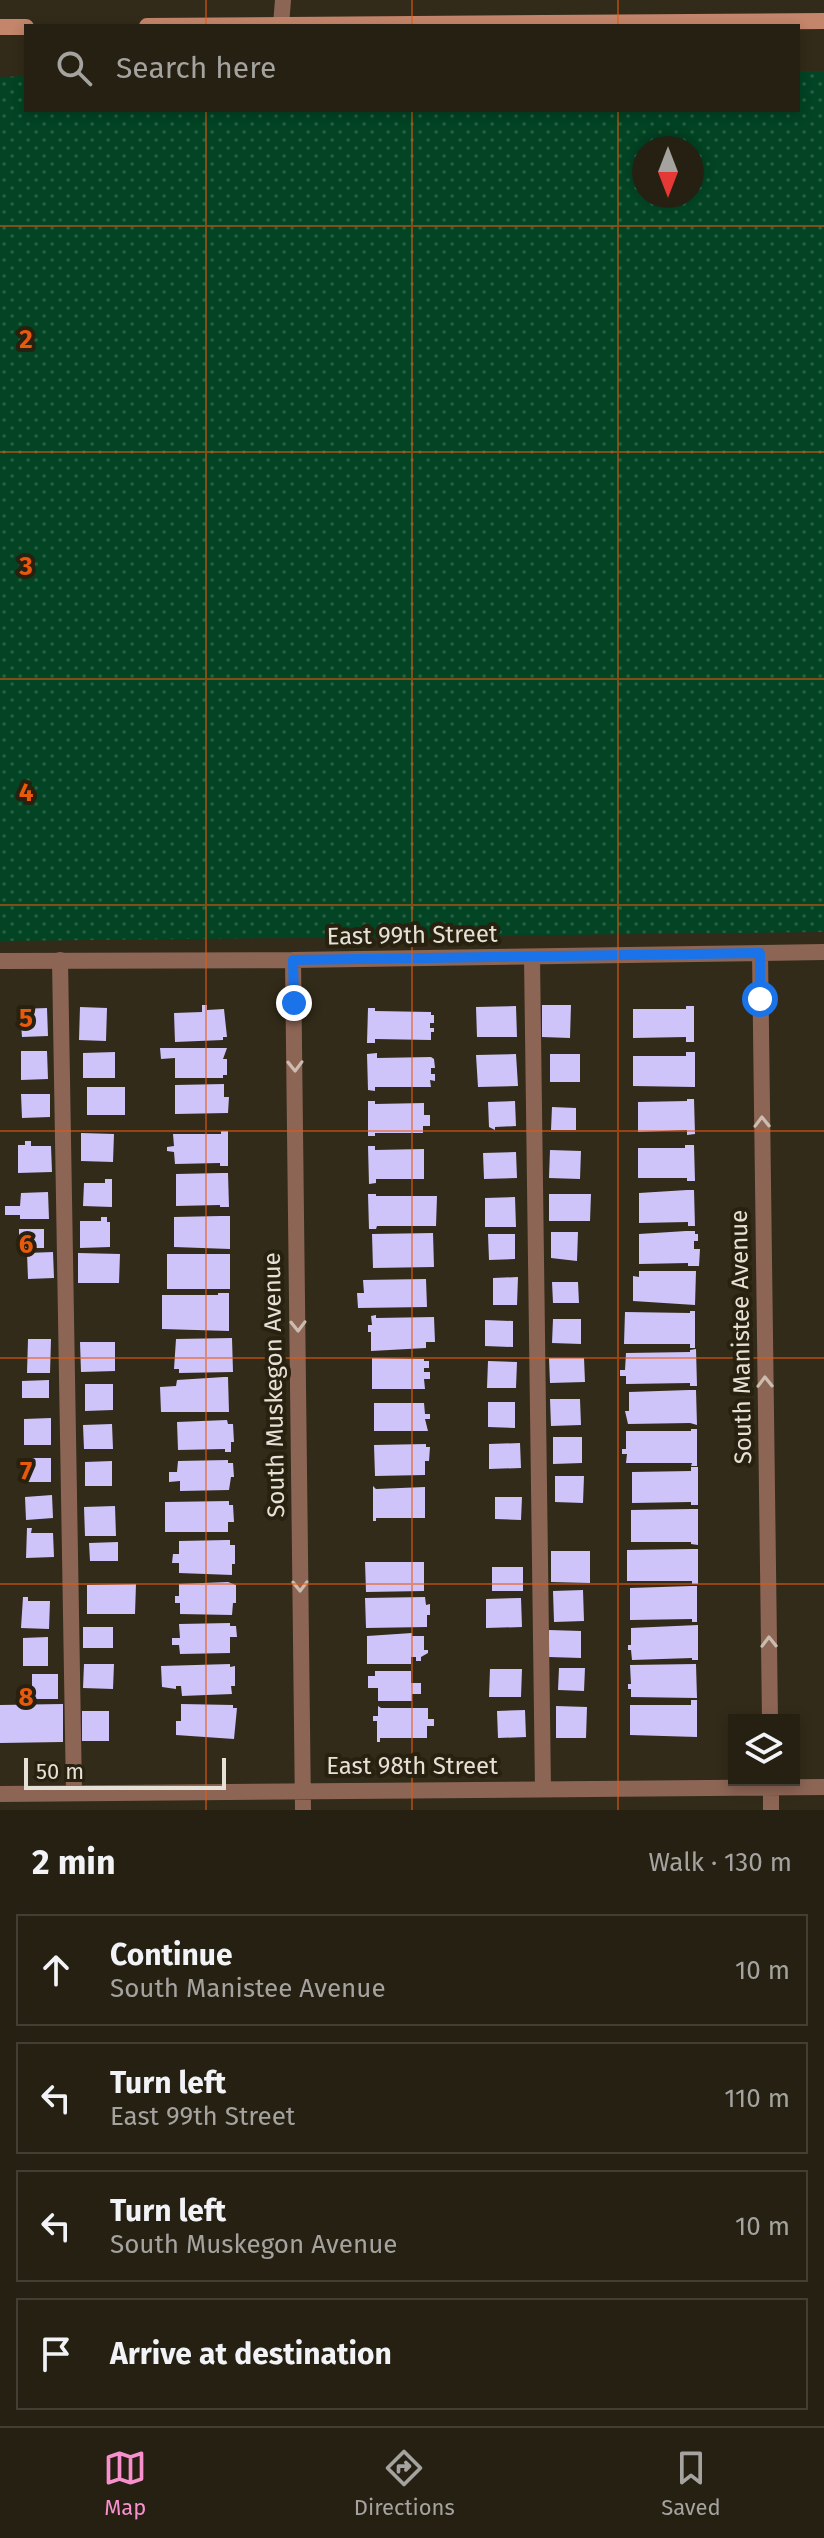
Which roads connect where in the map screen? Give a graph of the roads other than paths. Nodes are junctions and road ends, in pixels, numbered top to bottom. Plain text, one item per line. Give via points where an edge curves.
1 (283, 0) edge
2 (824, 21) edge
3 (281, 24) edge
4 (417, 24) edge
5 (0, 27) edge
6 (24, 27) edge
7 (824, 952) edge
8 (760, 953) junction
9 (532, 957) junction
10 (60, 960) junction
11 (293, 960) junction
12 (0, 961) edge
13 (770, 1714) edge
14 (728, 1785) edge
15 (771, 1786) edge
16 (800, 1786) edge
17 (824, 1787) edge
18 (543, 1789) junction
19 (303, 1790) junction
20 (74, 1793) junction
21 (0, 1794) edge
22 (303, 1810) edge
23 (771, 1810) edge

1 - 3 street
2 - 4 main road
5 - 6 main road
7 - 8 street, East 99th Street
8 - 9 street, East 99th Street
13 -> 8 street, South Manistee Avenue
9 - 11 street, East 99th Street
9 - 18 street
10 - 11 street, East 99th Street
10 - 12 street, East 99th Street
10 - 20 street
11 -> 19 street, South Muskegon Avenue
14 - 18 street, East 98th Street
15 - 23 street
16 - 17 street, East 98th Street
18 - 19 street, East 98th Street
19 - 20 street, East 98th Street
19 - 22 street, South Muskegon Avenue
20 - 21 street, East 98th Street

